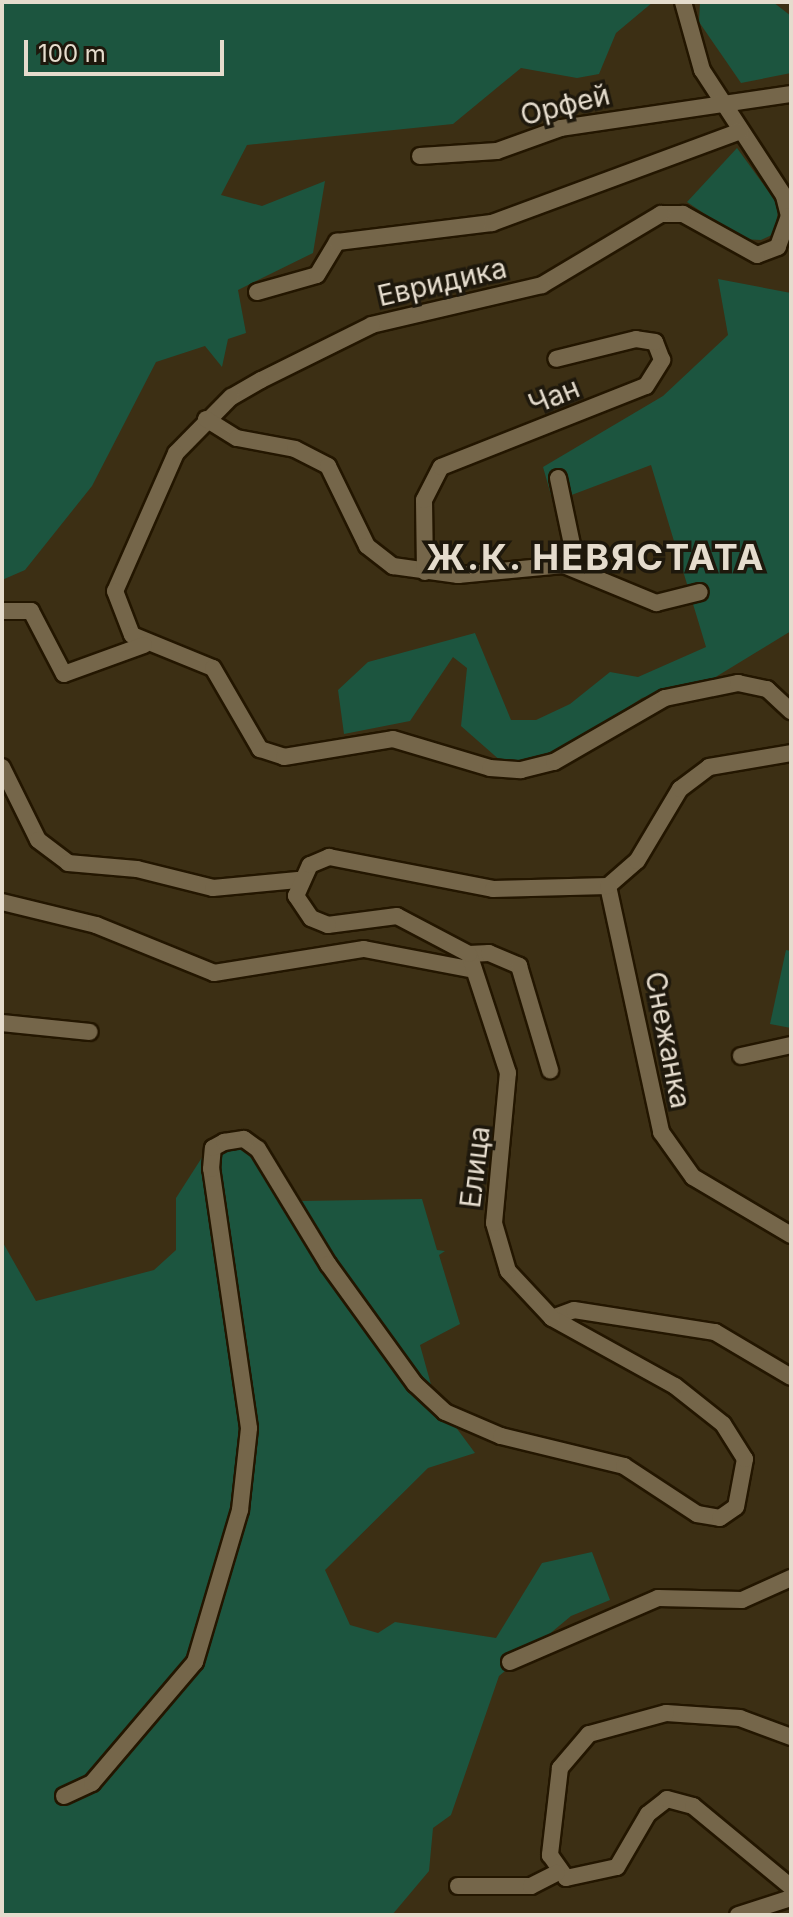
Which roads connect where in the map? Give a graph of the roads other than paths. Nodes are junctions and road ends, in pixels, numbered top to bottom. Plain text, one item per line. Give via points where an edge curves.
1 (683, 2) edge
2 (791, 94) edge
3 (723, 105) junction
4 (741, 131) junction
5 (420, 156) dead end
6 (257, 292) dead end
7 (556, 359) dead end
8 (206, 419) junction
9 (558, 478) dead end
10 (564, 565) junction
11 (425, 572) junction
12 (700, 592) dead end
13 (2, 611) edge
14 (144, 645) junction
15 (791, 711) edge
16 (791, 753) edge
17 (2, 767) edge
18 (298, 880) junction
19 (608, 886) junction
20 (2, 902) edge
21 (472, 962) junction
22 (2, 1023) edge
23 (90, 1032) dead end
24 (791, 1045) edge
25 (741, 1056) dead end
26 (550, 1070) dead end
27 (791, 1235) edge
28 (552, 1318) junction
29 (791, 1377) edge
30 (791, 1578) edge
31 (510, 1662) dead end
32 (791, 1737) edge
33 (64, 1796) dead end
34 (557, 1873) junction
35 (458, 1886) dead end
36 (791, 1887) edge
37 (791, 1898) edge
38 (738, 1915) edge

1 - 3 street, Евридика via 702,70
2 - 3 street, Орфей
3 - 4 street, Евридика
3 - 5 street, Орфей via 561,128 497,151
4 - 6 street via 492,223 337,242 317,275
4 - 8 street, Евридика via 784,196 789,216 778,247 757,255 683,214 661,214 542,285 372,325 231,397
7 - 11 street, Чан via 636,339 655,342 662,360 646,386 441,467 424,500
8 - 11 street via 237,438 320,460 337,475 375,554
8 - 14 street, Евридика via 176,453 121,563 115,591 120,614
9 - 10 street via 575,559
10 - 11 street
10 - 12 street via 656,603
13 - 14 street via 31,611 64,674
14 - 15 street via 213,668 260,749 284,757 393,739 490,768 521,770 554,762 665,698 738,683 767,689
16 - 19 street via 709,767 673,797 637,861
17 - 18 street via 38,840 68,863 137,869 213,888
18 - 19 street via 320,861 354,857 493,889
18 - 21 street via 296,896 311,918 328,925 397,916
19 - 27 street, Снежанка via 661,1132 693,1177
20 - 21 street via 96,925 214,973 364,949
21 - 26 street via 489,953 519,966
21 - 28 street, Елица via 508,1073 495,1189 499,1248 522,1290
22 - 23 street
24 - 25 street
28 - 29 street via 574,1310 715,1332
28 - 33 street, Елица via 675,1386 723,1424 741,1447 746,1470 729,1514 697,1514 624,1466 501,1436 445,1412 415,1384 328,1264 258,1149 244,1139 213,1148 214,1188 249,1428 236,1525 195,1662 92,1783
30 - 31 street via 742,1600 658,1598
32 - 34 street via 740,1718 666,1713 589,1734 560,1768 551,1802 550,1855
34 - 35 street via 531,1886
34 - 36 street via 580,1878 617,1867 648,1814 667,1799 693,1806
37 - 38 street

